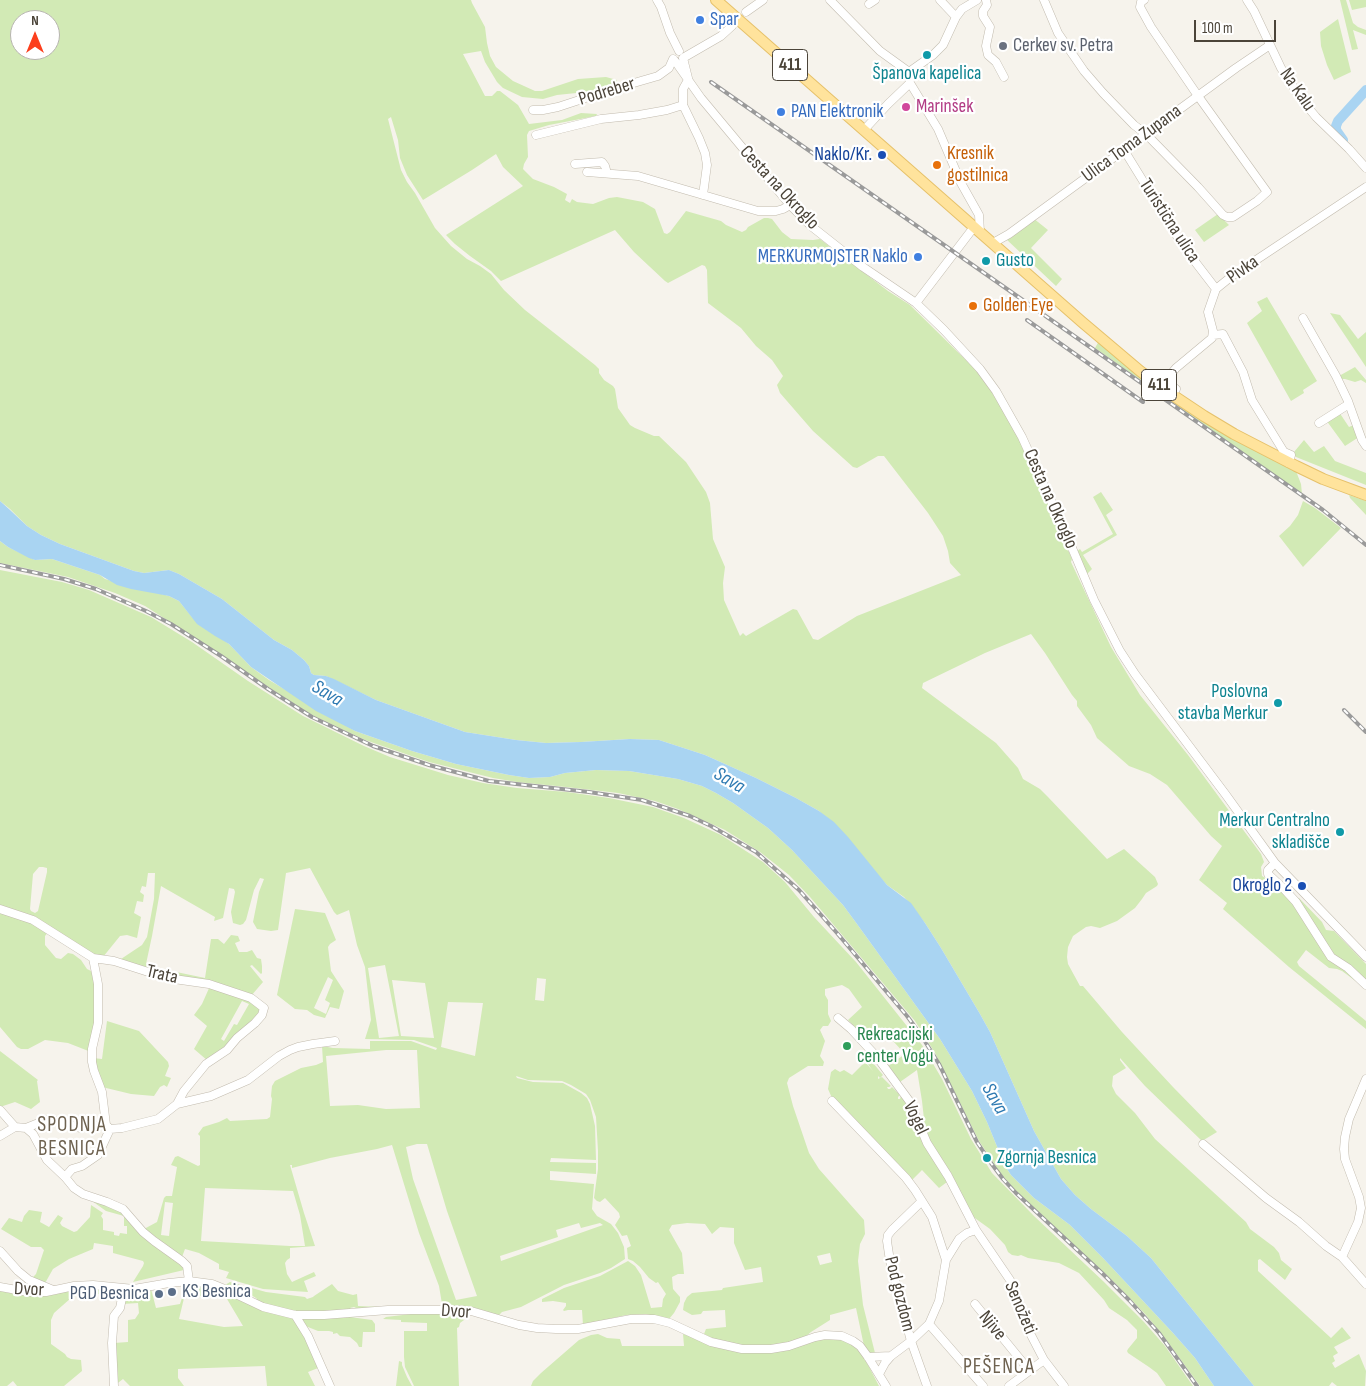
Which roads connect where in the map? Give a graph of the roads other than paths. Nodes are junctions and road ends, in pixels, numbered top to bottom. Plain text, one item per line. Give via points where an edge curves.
1 (657, 0) edge
2 (716, 0) edge
3 (763, 0) edge
4 (830, 0) edge
5 (940, 0) edge
6 (977, 0) edge
7 (986, 0) edge
8 (1044, 0) edge
9 (1144, 0) edge
10 (1247, 0) edge
11 (746, 12) dead end
12 (956, 17) junction
13 (732, 26) dead end
14 (1270, 45) junction
15 (677, 56) junction
16 (909, 72) junction
17 (1004, 77) dead end
18 (688, 80) junction
19 (910, 83) junction
20 (1198, 96) junction
21 (683, 105) junction
22 (533, 110) dead end
23 (864, 130) junction
24 (1146, 134) junction
25 (536, 135) dead end
26 (1124, 150) junction
27 (575, 164) dead end
28 (1365, 167) edge
29 (588, 172) dead end
30 (607, 173) junction
31 (1366, 187) edge
32 (703, 195) junction
33 (790, 204) junction
34 (977, 230) junction
35 (993, 242) junction
36 (1216, 289) junction
37 (916, 304) junction
38 (1303, 318) dead end
39 (1213, 335) junction
40 (1156, 378) junction
41 (1165, 381) junction
42 (1174, 392) junction
43 (1349, 404) junction
44 (1319, 423) dead end
45 (1366, 446) edge
46 (1288, 457) junction
47 (1366, 495) edge
48 (1275, 863) junction
49 (0, 909) edge
50 (1366, 957) edge
51 (93, 958) junction
52 (1366, 985) edge
53 (838, 1018) dead end
54 (335, 1041) dead end
55 (1366, 1079) edge
56 (832, 1101) dead end
57 (176, 1104) junction
58 (0, 1110) edge
59 (108, 1127) junction
60 (15, 1128) junction
61 (26, 1128) junction
62 (0, 1136) edge
63 (1203, 1144) dead end
64 (66, 1177) junction
65 (922, 1201) junction
66 (976, 1230) junction
67 (0, 1251) edge
68 (1342, 1257) junction
69 (946, 1260) junction
70 (189, 1282) junction
71 (1366, 1284) edge
72 (0, 1287) edge
73 (125, 1289) junction
74 (54, 1291) junction
75 (975, 1304) dead end
76 (295, 1316) junction
77 (929, 1324) junction
78 (911, 1341) junction
79 (891, 1356) junction
80 (868, 1357) junction
81 (1044, 1360) junction
82 (1029, 1370) junction
83 (879, 1374) junction
84 (114, 1386) edge
85 (330, 1386) edge
86 (886, 1386) edge
87 (927, 1386) edge
88 (983, 1386) edge
89 (1009, 1386) edge
90 (1064, 1386) edge

1 - 15 street
2 - 23 main road, 411
3 - 11 street
4 - 16 street via 880,50
5 - 12 street
6 - 12 street
7 - 17 street via 987,5 982,12 990,28 986,46 988,55
8 - 24 street via 1058,33 1084,71
9 - 20 street via 1141,11
10 - 14 street, Na Kalu
12 - 16 street via 943,45
13 - 15 street, Podreber via 721,36
14 - 20 street, Ulica Toma Zupana
14 - 28 street, Na Kalu via 1302,100
15 - 18 street
15 - 22 street, Podreber via 658,76 558,107
16 - 19 street
18 - 21 street
18 - 33 street, Cesta na Okroglo
19 - 23 street
19 - 34 street via 938,130 961,183 980,215
20 - 24 street, Ulica Toma Zupana
20 - 24 street via 1267,192 1248,208 1233,217 1223,215
21 - 25 street, Podreber via 639,116 601,119
21 - 32 street via 705,153 707,164
23 - 34 main road, 411
24 - 26 street, Ulica Toma Zupana
26 - 35 street, Ulica Toma Zupana via 1009,234
26 - 36 street, Turistična ulica via 1183,246
27 - 30 street via 602,162
29 - 30 street
30 - 32 street via 645,178
31 - 36 street, Pivka
32 - 33 street via 758,211 776,211
33 - 37 street, Cesta na Okroglo via 811,226
34 - 35 main road, 411
34 - 37 street
35 - 40 main road, 411 via 1096,334
36 - 39 street, Pivka via 1208,312
37 - 48 street, Cesta na Okroglo via 980,369 996,391 1022,437 1120,651
38 - 43 street
39 - 41 street
39 - 46 street via 1223,334 1243,372 1252,400
40 - 41 street
40 - 42 main road, 411
41 - 42 street
42 - 46 main road, 411 via 1234,434
43 - 44 street
43 - 45 street
46 - 47 main road, 411 via 1323,479
48 - 50 street, Cesta na Okroglo
48 - 52 street via 1268,874 1296,902 1331,957
49 - 51 street via 33,920
51 - 57 street, Trata via 114,960 167,978 210,984 251,998 264,1008 255,1023 227,1050 206,1064
51 - 59 street via 98,984 98,1023 92,1062 102,1092
53 - 66 street, Vogel via 877,1057 907,1098 927,1143
54 - 57 street, Trata via 298,1047 279,1056 248,1080 211,1096
55 - 68 street via 1347,1127 1344,1149 1361,1208
56 - 65 street via 906,1178
57 - 59 street, Trata via 158,1119 122,1128
58 - 60 street
59 - 61 street, Trata via 80,1128 46,1120
59 - 64 street via 98,1155 72,1169
60 - 61 street, Trata
60 - 62 street, Trata
61 - 64 street via 37,1140 47,1160
63 - 68 street
64 - 70 street via 83,1194 123,1209 143,1232 187,1266
65 - 69 street via 934,1222
65 - 78 street, Pod gozdom via 892,1230 887,1241
66 - 69 street via 959,1239
66 - 81 street, Senožeti via 1010,1280
67 - 74 street via 29,1280
68 - 71 street
69 - 77 street via 939,1301
70 - 73 street, Dvor
70 - 76 street, Dvor via 212,1284 263,1307
72 - 74 street, Dvor via 28,1292
73 - 74 street, Dvor via 93,1285
73 - 84 street via 120,1308 114,1316
75 - 82 street, Njive
76 - 80 street, Dvor via 388,1310 461,1310 519,1325 556,1329 654,1319 712,1342 742,1349 771,1349 815,1337 842,1336 860,1346
76 - 85 street via 308,1336
77 - 78 street
77 - 88 street
78 - 79 street
78 - 87 street
79 - 80 street
79 - 83 street
80 - 83 street, Dvor
81 - 82 street
81 - 90 street, Senožeti
82 - 89 street
83 - 86 street, Dvor

